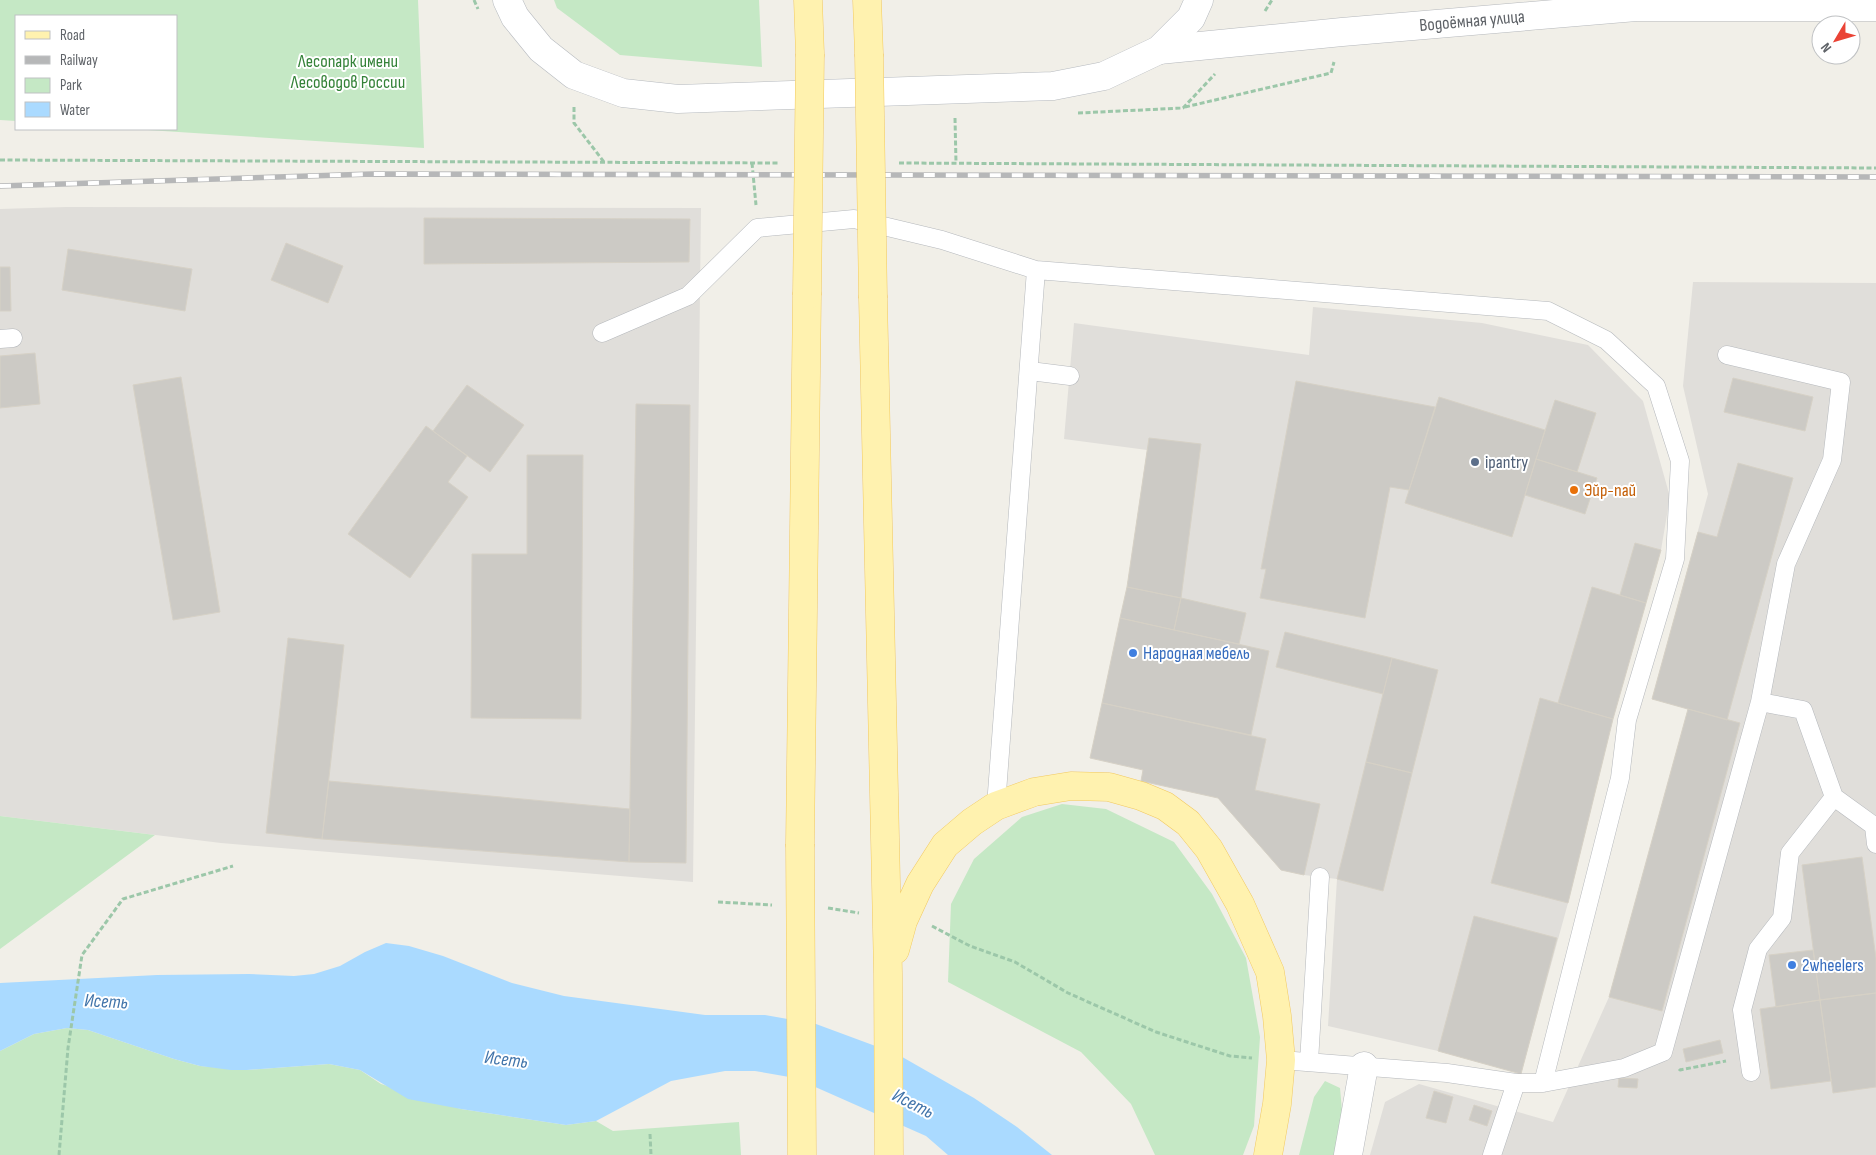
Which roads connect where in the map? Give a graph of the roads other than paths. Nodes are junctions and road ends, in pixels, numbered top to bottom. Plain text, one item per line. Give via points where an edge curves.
1 (507, 0) edge
2 (808, 0) edge
3 (867, 0) edge
4 (1199, 0) edge
5 (1876, 7) edge
6 (1159, 50) junction
7 (1036, 270) junction
8 (602, 332) dead end
9 (1727, 355) dead end
10 (1030, 371) junction
11 (1070, 376) dead end
12 (1760, 702) junction
13 (1834, 797) junction
14 (996, 806) junction
15 (1876, 844) edge
16 (1320, 877) dead end
17 (888, 973) junction
18 (1280, 1060) junction
19 (1309, 1062) junction
20 (1364, 1066) junction
21 (1751, 1072) dead end
22 (1543, 1083) junction
23 (1516, 1084) junction
24 (890, 1154) edge
25 (802, 1155) edge
26 (1268, 1155) edge
27 (1348, 1155) edge
28 (1492, 1155) edge

1 - 6 street via 515,17 541,49 574,75 623,93 678,99 1053,86 1104,76
2 - 25 main road, bridge via 810,54 800,844
3 - 17 main road, bridge
4 - 6 street via 1191,18
5 - 6 street, Водоёмная улица via 1636,7
7 - 8 lane via 942,240 854,219 757,228 688,296
7 - 10 lane
7 - 22 lane via 1548,311 1606,340 1656,386 1680,462 1675,560 1627,720 1620,778
9 - 12 lane via 1841,382 1832,460 1786,564
10 - 11 lane
10 - 14 lane
12 - 13 lane via 1802,710
12 - 22 lane via 1663,1052 1624,1068
13 - 15 lane via 1874,826
13 - 21 lane via 1790,853 1782,918 1758,949 1742,1010
14 - 17 main road via 945,845 920,884 903,921
14 - 18 main road via 1034,792 1071,786 1109,787 1165,806 1188,824 1209,849 1240,904 1270,972
16 - 19 lane
17 - 24 main road
18 - 19 lane
18 - 26 main road via 1277,1104
19 - 20 lane
20 - 23 lane via 1447,1073
20 - 27 street
22 - 23 lane
23 - 28 lane

